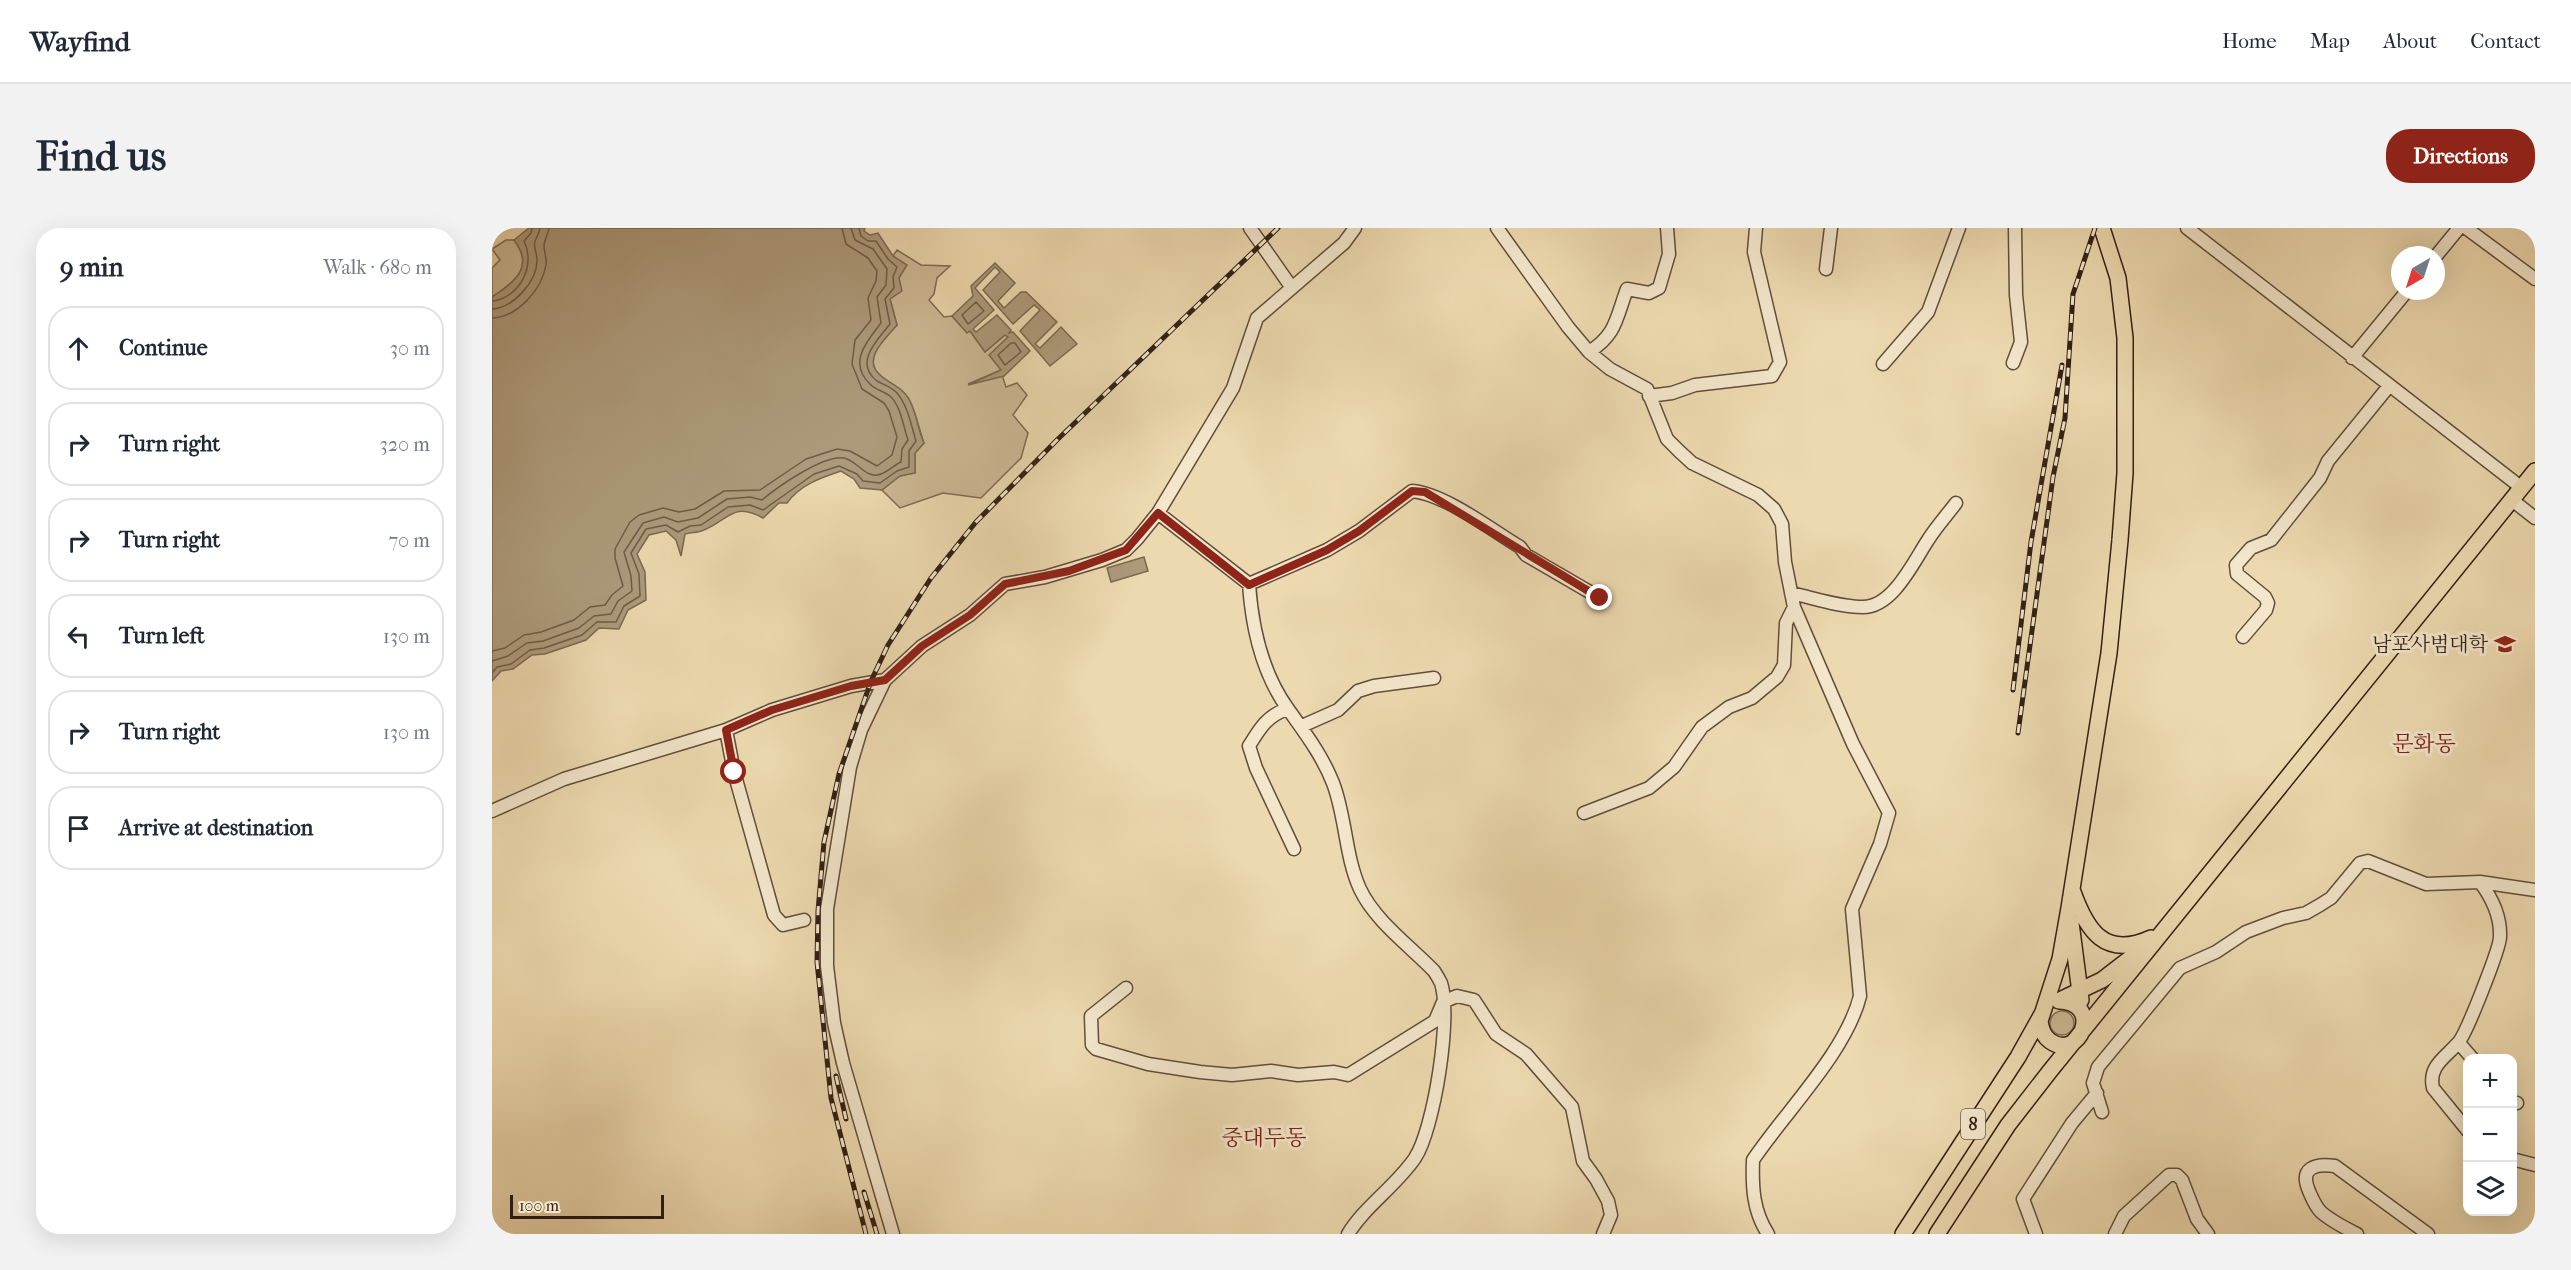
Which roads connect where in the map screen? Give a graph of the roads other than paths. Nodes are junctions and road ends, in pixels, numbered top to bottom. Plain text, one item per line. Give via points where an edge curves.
1 (1250, 228) edge
2 (1355, 228) edge
3 (1497, 228) edge
4 (1667, 228) edge
5 (1756, 228) edge
6 (1831, 228) edge
7 (1959, 228) edge
8 (2015, 228) edge
9 (2102, 228) edge
10 (2188, 228) edge
11 (2459, 228) edge
12 (2466, 228) edge
13 (2444, 246) edge
14 (1826, 269) dead end
15 (2535, 279) edge
16 (1292, 288) junction
17 (2400, 300) edge
18 (1589, 352) junction
19 (2352, 358) junction
20 (2013, 363) dead end
21 (1883, 364) dead end
22 (2389, 386) junction
23 (1649, 396) junction
24 (2535, 471) edge
25 (2517, 494) junction
26 (1956, 503) dead end
27 (1158, 513) junction
28 (2535, 518) edge
29 (1249, 585) junction
30 (1791, 593) junction
31 (1600, 598) dead end
32 (1794, 607) junction
33 (2243, 637) dead end
34 (1434, 678) dead end
35 (885, 680) junction
36 (1287, 709) junction
37 (1302, 726) junction
38 (726, 730) junction
39 (492, 812) edge
40 (1584, 813) dead end
41 (1294, 849) dead end
42 (2480, 882) junction
43 (2072, 889) junction
44 (2535, 890) edge
45 (2070, 908) junction
46 (804, 920) dead end
47 (2162, 933) junction
48 (1126, 988) dead end
49 (2079, 993) junction
50 (2059, 1001) junction
51 (1443, 1002) junction
52 (2042, 1014) junction
53 (2083, 1015) junction
54 (2080, 1036) junction
55 (2459, 1043) junction
56 (2468, 1054) edge
57 (2097, 1093) junction
58 (2102, 1112) dead end
59 (2463, 1125) edge
60 (2517, 1161) edge
61 (2535, 1166) edge
62 (893, 1234) edge
63 (1348, 1234) edge
64 (1602, 1234) edge
65 (1768, 1234) edge
66 (1903, 1234) edge
67 (1937, 1234) edge
68 (2036, 1234) edge
69 (2115, 1234) edge
70 (2208, 1234) edge
71 (2357, 1234) edge
72 (2427, 1234) edge

1 - 16 street
2 - 16 street via 1344,243
3 - 18 street
4 - 18 street via 1669,254 1659,288 1649,293 1627,289 1614,331
5 - 23 street via 1754,252 1780,363 1776,371 1772,376 1695,385
6 - 14 street
7 - 21 street via 1928,312
8 - 20 street via 2014,275 2021,342
9 - 43 main road via 2118,278 2126,338 2125,472 2109,653
10 - 19 street
11 - 13 street
12 - 15 street
16 - 27 street via 1257,318 1233,388
17 - 19 street
18 - 23 street via 1610,369 1641,384
19 - 22 street
22 - 25 street
22 - 33 street via 2271,540 2251,548 2236,565 2237,574 2268,603
23 - 30 street via 1667,439 1679,452 1692,463 1758,495 1774,509 1782,524
24 - 25 main road, 8
25 - 28 street
25 - 47 main road, 8
26 - 30 street via 1906,577 1878,603 1865,608
27 - 29 street
27 - 35 street via 1126,550 1069,571 1005,584 970,615 922,646
29 - 31 street via 1327,550 1412,491 1425,492 1464,513
29 - 36 street via 1263,663
30 - 32 street
32 - 40 street via 1786,623 1784,665 1777,677 1752,698 1729,707 1702,727 1674,767 1649,788
32 - 65 street via 1852,744 1889,813 1852,909 1860,996 1857,1009 1845,1035 1753,1160 1757,1218
34 - 37 street via 1374,686 1358,692 1338,710
35 - 38 street via 772,710
35 - 62 street via 861,730 850,767 825,928 834,1023
36 - 37 street
36 - 41 street via 1262,723 1249,747
37 - 51 street via 1333,784 1360,890 1434,971 1441,983
38 - 39 street via 564,779
38 - 46 street via 774,915 783,925
42 - 44 street
42 - 55 street via 2494,902 2500,936 2484,987
42 - 57 street via 2426,884 2367,861 2360,863 2331,897 2307,913 2246,932 2216,952 2180,968 2098,1066 2093,1083
43 - 45 main road
43 - 47 main road via 2083,920 2103,940 2132,944
45 - 49 main road
45 - 52 main road via 2060,959
47 - 49 main road, 8
47 - 54 main road, 8
48 - 51 street via 1091,1016 1092,1045 1096,1049 1148,1064 1232,1075 1271,1071 1348,1075 1435,1021
49 - 50 main road, 8
49 - 53 main road
50 - 52 main road
50 - 53 main road via 2074,1004
51 - 63 street via 1440,1067 1426,1135 1401,1177
51 - 64 street via 1457,996 1474,1000 1496,1034 1526,1054 1572,1107 1583,1161 1608,1201 1611,1215
52 - 54 main road via 2041,1028 2048,1040 2068,1044
52 - 66 main road, 8
53 - 54 main road via 2085,1023
54 - 67 main road, 8 via 2008,1125
55 - 56 street
55 - 59 street via 2444,1056 2431,1080 2433,1088
57 - 58 street
57 - 68 street via 2072,1123 2023,1199
60 - 61 street
69 - 70 street via 2124,1216 2169,1176 2177,1175 2190,1207
71 - 72 street via 2320,1211 2314,1202 2305,1178 2313,1166 2335,1166

